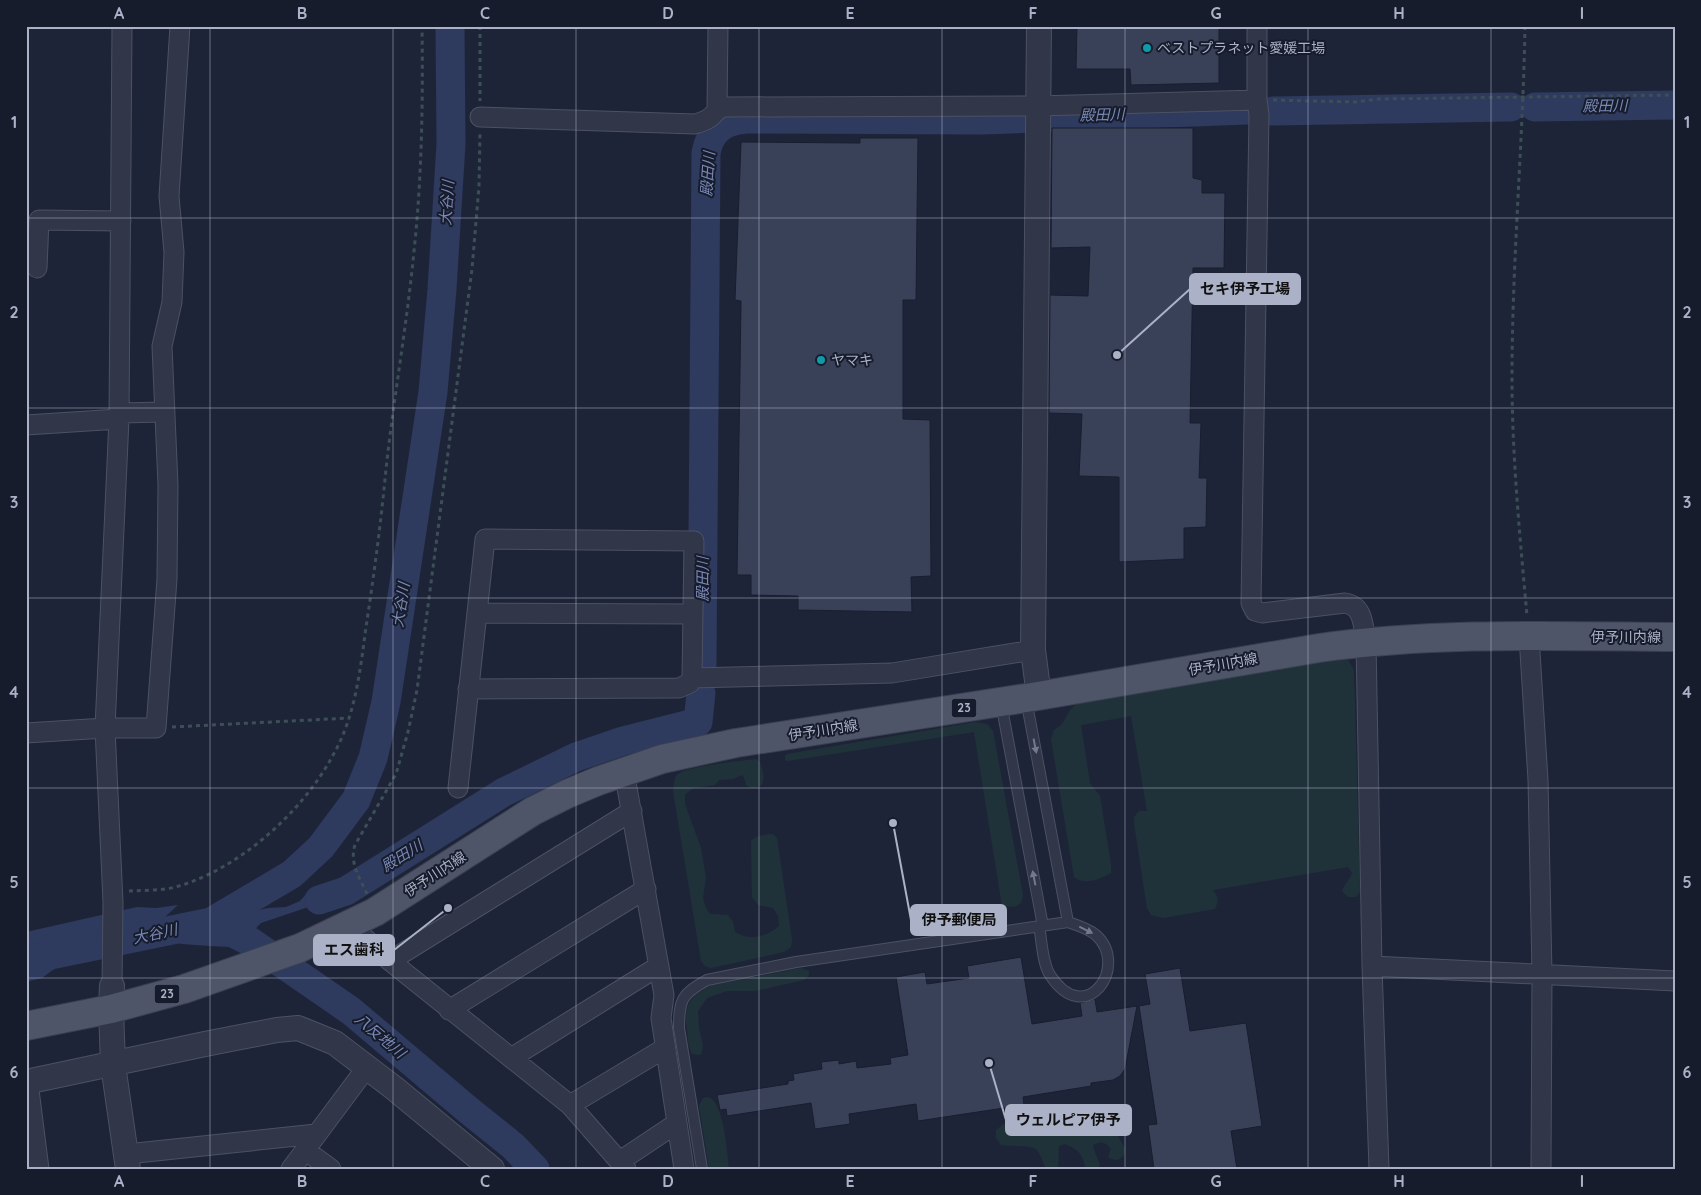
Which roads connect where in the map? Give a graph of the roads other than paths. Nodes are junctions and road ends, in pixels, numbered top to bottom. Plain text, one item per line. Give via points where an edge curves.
1 (122, 26) edge
2 (180, 26) edge
3 (718, 26) edge
4 (1038, 26) edge
5 (1257, 26) edge
6 (1257, 100) junction
7 (1038, 106) junction
8 (717, 110) junction
9 (480, 116) road end
10 (121, 221) junction
11 (33, 258) edge
12 (165, 412) junction
13 (119, 416) junction
14 (26, 425) edge
15 (476, 613) junction
16 (692, 614) junction
17 (1529, 636) junction
18 (1675, 637) edge
19 (1366, 642) junction
20 (1033, 650) junction
21 (692, 678) junction
22 (468, 689) junction
23 (1022, 699) junction
24 (105, 728) junction
25 (26, 733) edge
26 (624, 771) junction
27 (458, 788) dead end
28 (632, 811) junction
29 (646, 889) junction
30 (1068, 922) junction
31 (350, 924) junction
32 (1041, 926) junction
33 (390, 961) junction
34 (659, 966) junction
35 (1372, 966) junction
36 (1542, 974) junction
37 (1675, 981) edge
38 (112, 997) junction
39 (449, 1010) junction
40 (26, 1026) edge
41 (665, 1048) junction
42 (511, 1058) junction
43 (113, 1065) junction
44 (367, 1067) junction
45 (27, 1082) edge
46 (570, 1105) junction
47 (677, 1123) junction
48 (316, 1134) junction
49 (305, 1150) junction
50 (127, 1161) edge
51 (623, 1165) edge
52 (40, 1169) edge
53 (290, 1169) edge
54 (331, 1169) edge
55 (492, 1169) edge
56 (684, 1169) edge
57 (702, 1169) edge
58 (1379, 1169) edge
59 (1541, 1169) edge

1 - 10 street
2 - 12 street via 168,196 174,252 172,302 162,346
3 - 8 street
4 - 7 street
5 - 6 street
6 - 7 street
6 - 19 street via 1251,603 1262,614 1335,603 1353,604 1358,609
7 - 8 street via 724,107
7 - 20 street
8 - 9 street via 713,117 694,124
10 - 11 street via 39,220
10 - 13 street
12 - 13 street
12 - 24 street via 167,579 156,728
13 - 14 street
13 - 24 street
15 - 16 street
15 - 16 street via 484,539 694,541
15 - 22 street
16 - 21 street
17 - 18 main road, 伊予川内線 / 23
17 - 19 main road, 伊予川内線 / 23
17 - 36 street via 1538,780
19 - 23 main road, 伊予川内線 / 23
19 - 35 street
20 - 21 street via 892,673
20 - 23 street
21 - 22 street via 690,683 679,688
22 - 27 street
23 - 26 main road, 伊予川内線 / 23 via 736,744 662,759
23 -> 30 lane
32 -> 23 lane
24 - 25 street
24 - 38 street via 113,897
26 - 28 street
26 - 31 main road, 伊予川内線 / 23 via 533,811 375,912
28 - 29 street
28 - 33 street
29 - 34 street
29 - 39 street
30 - 32 lane
30 -> 32 lane via 1095,934 1106,948 1105,976 1098,991 1091,995 1072,996 1063,991 1050,975
31 - 33 street
31 - 38 main road, 伊予川内線 / 23 via 300,948 184,989
32 - 57 lane via 796,962 707,980 694,987 684,995 679,1011 679,1028
33 - 39 street
34 - 41 street via 664,995 661,1018
34 - 42 street
35 - 36 street
35 - 58 street
36 - 37 street
36 - 59 street
38 - 40 main road, 伊予川内線 / 23
38 - 43 street
39 - 42 street
41 - 46 street
41 - 47 street
42 - 46 street
43 - 44 street via 205,1044 298,1028 335,1043
43 - 45 street
43 - 50 street
44 - 48 street
44 - 55 street
45 - 52 street
46 - 51 street
47 - 51 street
47 - 56 street
48 - 49 street
48 - 50 street
49 - 53 street
49 - 54 street

